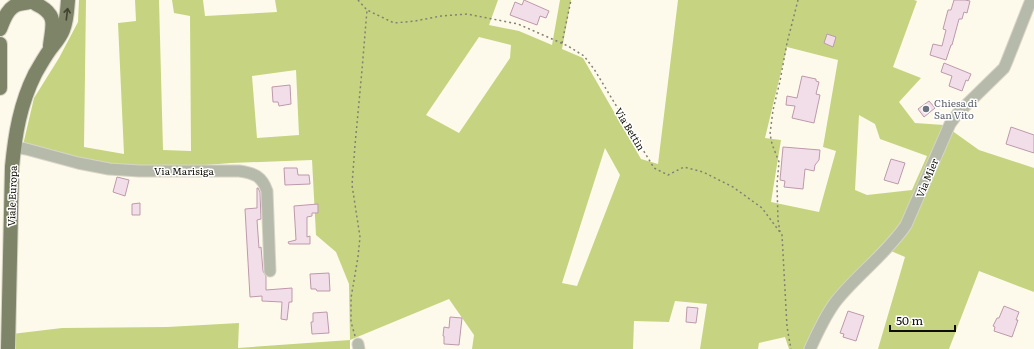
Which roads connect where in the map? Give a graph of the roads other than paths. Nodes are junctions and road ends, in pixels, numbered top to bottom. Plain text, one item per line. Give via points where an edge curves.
1 (51, 0) edge
2 (68, 0) edge
3 (1032, 0) edge
4 (29, 2) edge
5 (0, 28) edge
6 (0, 44) edge
7 (49, 51) junction
8 (0, 82) edge
9 (0, 88) edge
10 (14, 147) junction
11 (270, 271) dead end
12 (8, 349) edge
13 (810, 349) edge

1 - 4 main road
7 -> 2 main road, Viale Europa via 63,31
3 - 13 street, Via Mier via 1004,68 950,124 906,225 837,300
4 - 5 main road via 19,3 12,8
4 - 7 main road, Viale Europa via 43,7 51,17 53,26
6 - 8 main road
7 - 10 main road, Viale Europa via 24,99
8 - 9 main road
10 - 11 street, Via Marisiga via 109,169 139,172 249,172 265,183 267,191
10 - 12 main road, Viale Europa

